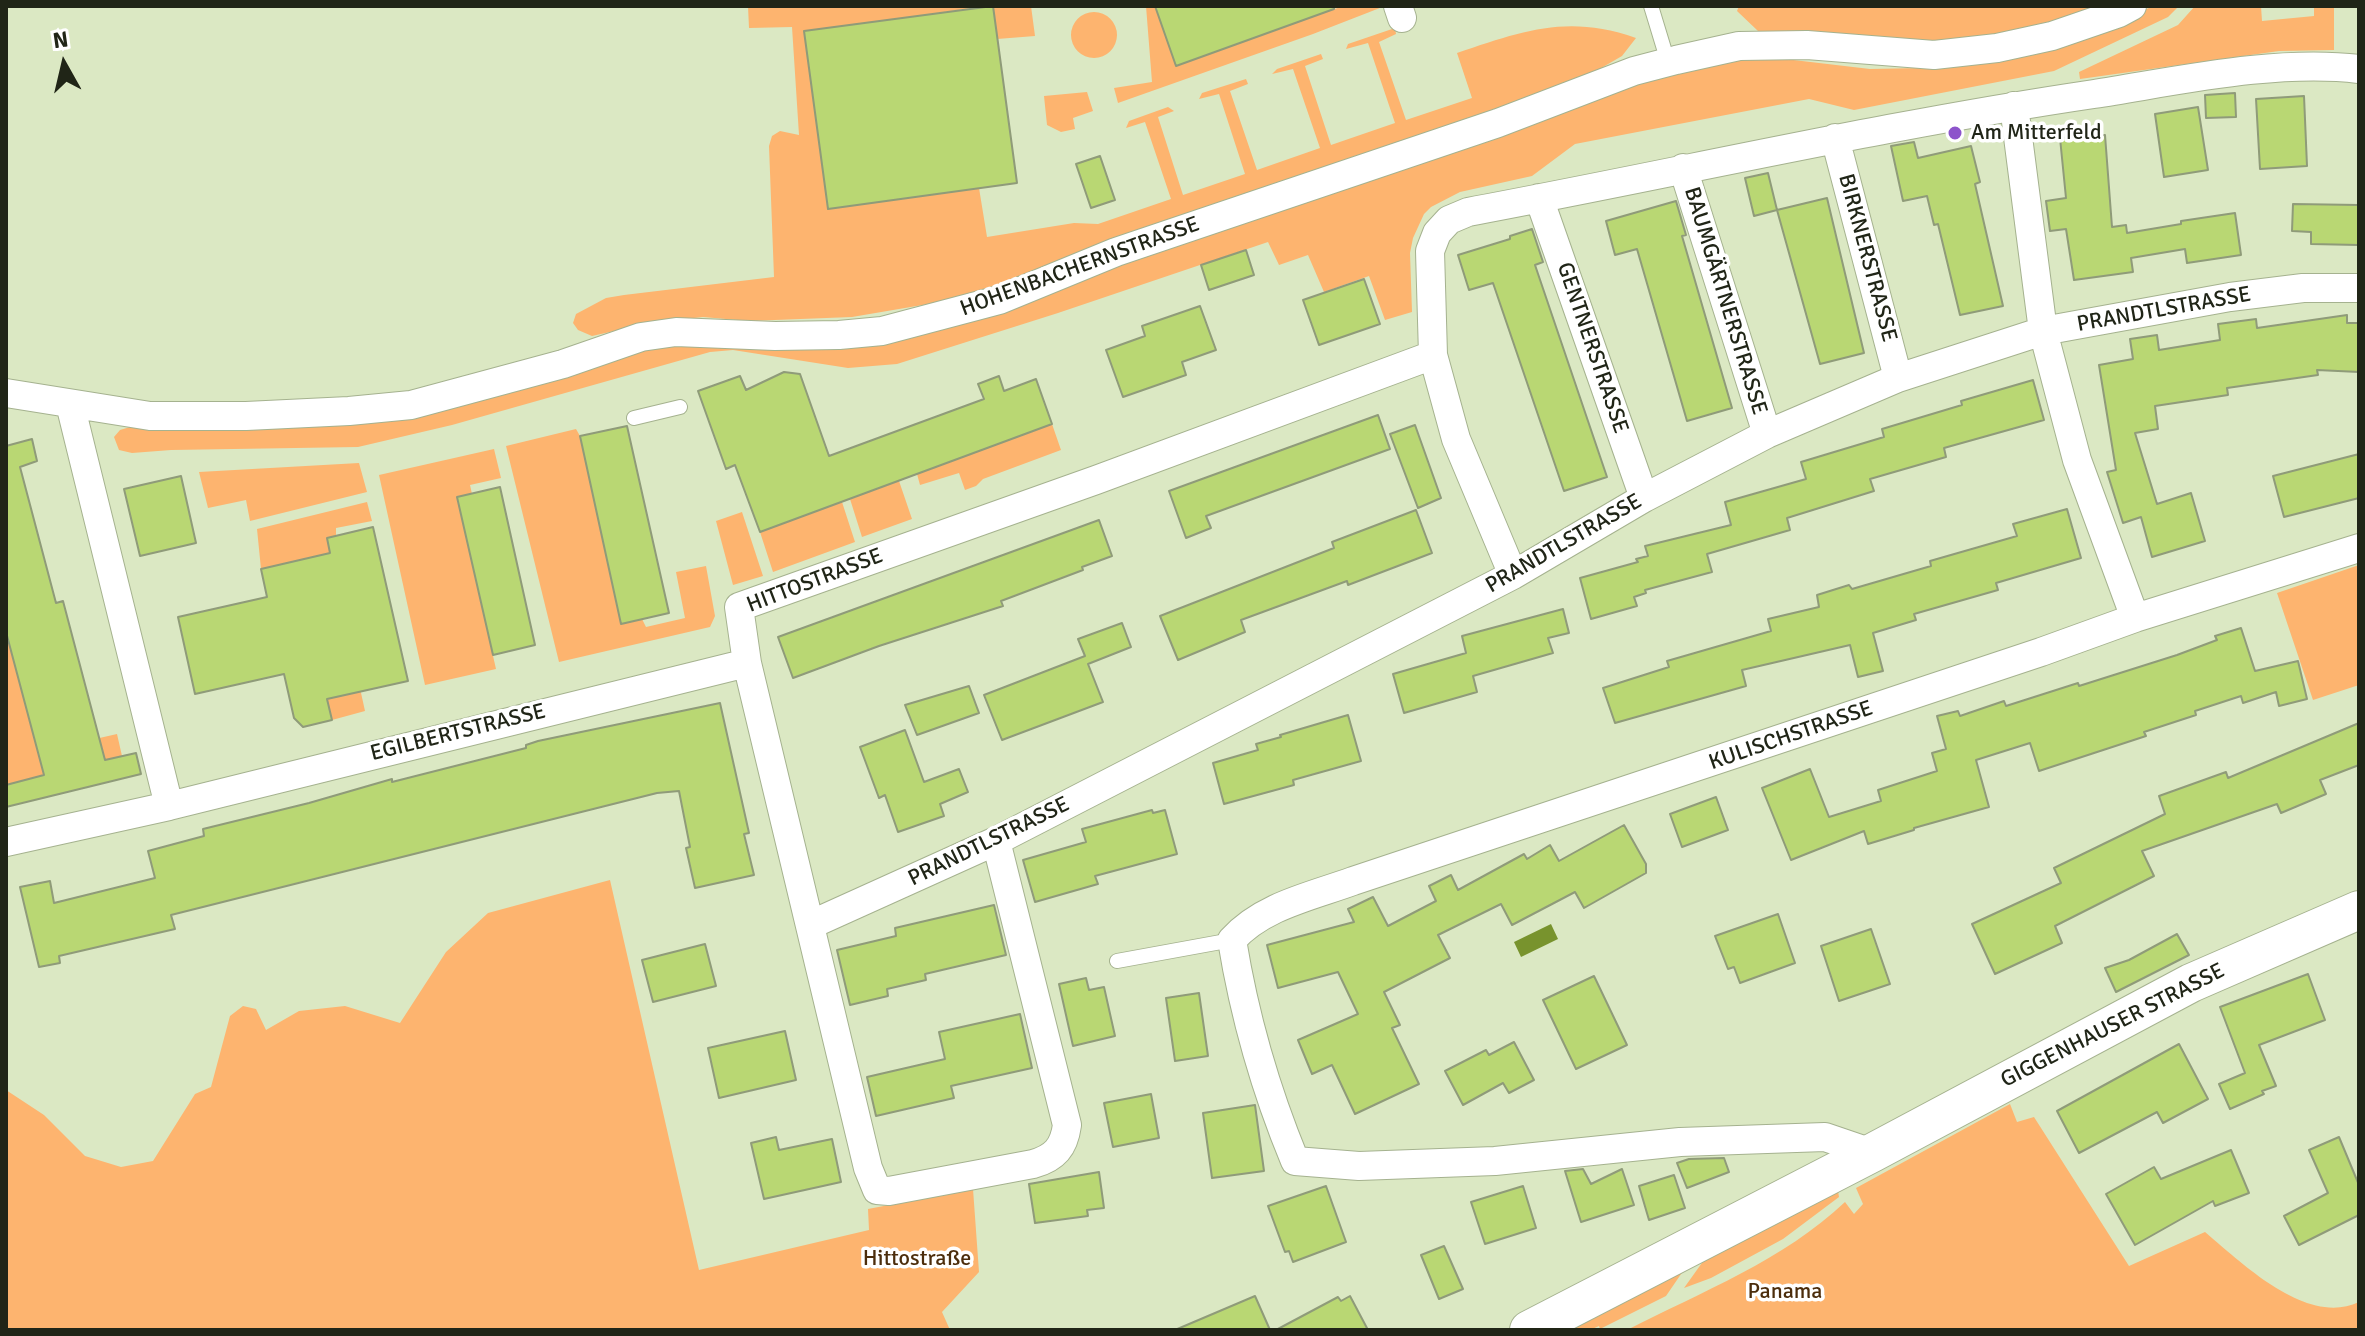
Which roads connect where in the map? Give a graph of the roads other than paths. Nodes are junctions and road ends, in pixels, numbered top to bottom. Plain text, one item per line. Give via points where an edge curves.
1 (1651, 6) edge
2 (2132, 6) edge
3 (1668, 62) junction
4 (2359, 69) edge
5 (2014, 106) junction
6 (1835, 138) junction
7 (1683, 168) junction
8 (1539, 198) junction
9 (2359, 288) edge
10 (2043, 331) junction
11 (1433, 355) junction
12 (1898, 378) junction
13 (6, 393) edge
14 (70, 404) junction
15 (680, 407) dead end
16 (634, 418) dead end
17 (1767, 434) junction
18 (1644, 498) junction
19 (2359, 548) edge
20 (1513, 575) junction
21 (2135, 618) junction
22 (747, 663) junction
23 (169, 806) junction
24 (996, 841) junction
25 (6, 842) edge
26 (2359, 910) edge
27 (810, 925) junction
28 (1232, 940) junction
29 (1117, 961) dead end
30 (1872, 1153) junction
31 (1529, 1330) edge

1 - 3 lane
2 - 3 street, HOHENBACHERNSTRASSE via 2052,36 1997,48 1934,55 1807,45 1739,46
3 - 14 street, HOHENBACHERNSTRASSE via 1116,252 999,300 882,331 653,335 425,401 349,411 150,416
4 - 5 street via 2244,71
5 - 6 street
5 - 10 street
6 - 7 street
6 - 12 street, BIRKNERSTRASSE
7 - 8 street
7 - 17 street, BAUMGÄRTNERSTRASSE
8 - 11 street via 1468,212 1449,220 1437,233 1430,251
8 - 18 street, GENTNERSTRASSE
9 - 10 street, PRANDTLSTRASSE via 2230,297
10 - 12 street, PRANDTLSTRASSE
10 - 21 street via 2077,460
11 - 20 street via 1456,439
11 - 22 street, HITTOSTRASSE via 739,607
12 - 17 street, PRANDTLSTRASSE
13 - 14 street, HOHENBACHERNSTRASSE
14 - 23 street
15 - 16 lane
17 - 18 street, PRANDTLSTRASSE
18 - 20 street, PRANDTLSTRASSE
19 - 21 street, KULISCHSTRASSE
20 - 24 street, PRANDTLSTRASSE
21 - 28 street, KULISCHSTRASSE via 1321,893 1265,913
22 - 23 street, EGILBERTSTRASSE
22 - 27 street, HITTOSTRASSE
23 - 25 street, EGILBERTSTRASSE
24 - 27 street, PRANDTLSTRASSE
24 - 27 street, HITTOSTRASSE via 1067,1125 1065,1141 1047,1160 877,1190
26 - 30 main road, GIGGENHAUSER STRASSE via 2191,983
28 - 29 lane, KULISCHSTRASSE
28 - 30 street via 1279,1122 1295,1161 1359,1166 1495,1161 1680,1142 1825,1137
30 - 31 main road, GIGGENHAUSER STRASSE

